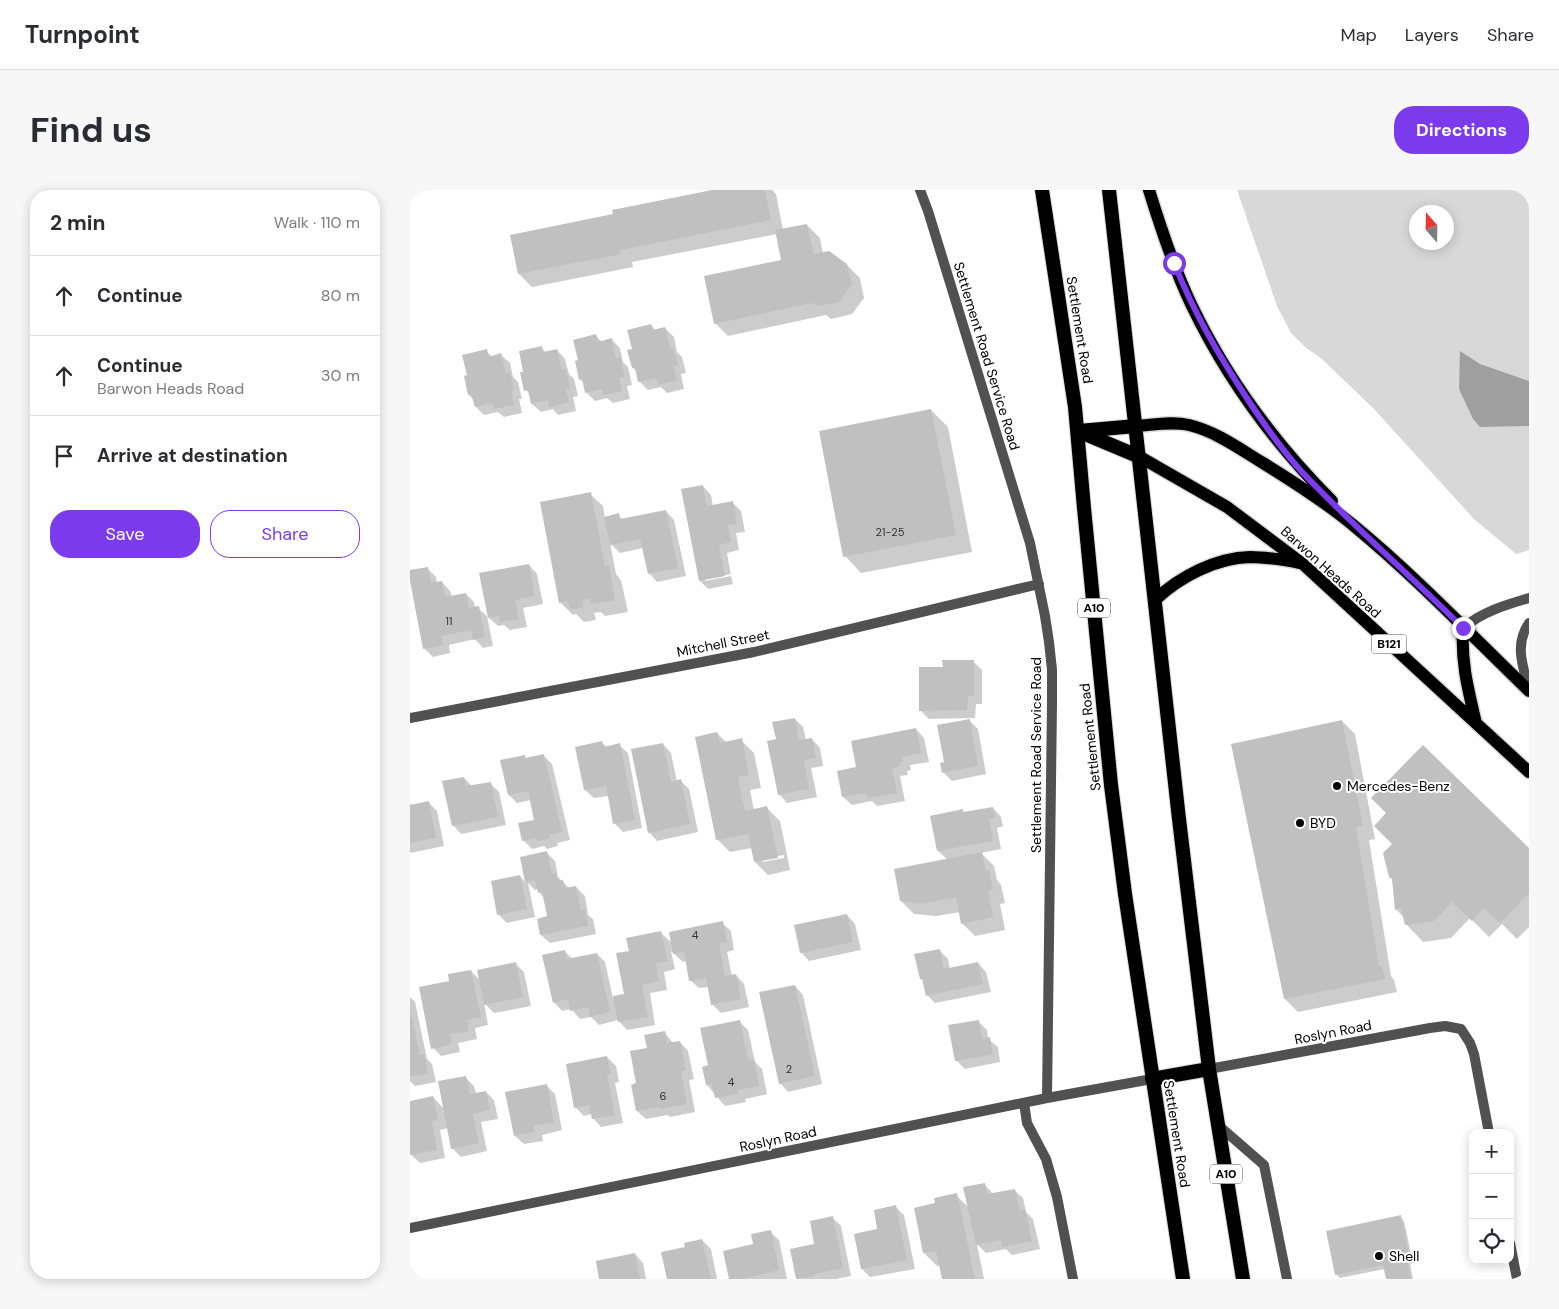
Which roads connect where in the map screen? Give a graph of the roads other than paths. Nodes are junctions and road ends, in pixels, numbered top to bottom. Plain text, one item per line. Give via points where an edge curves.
1 (920, 190) edge
2 (1042, 190) edge
3 (1110, 190) edge
4 (1149, 190) edge
5 (1136, 426) junction
6 (1078, 431) junction
7 (1140, 457) junction
8 (1372, 542) junction
9 (1303, 564) junction
10 (1039, 584) junction
11 (1529, 598) edge
12 (1156, 599) junction
13 (1529, 623) edge
14 (1463, 628) junction
15 (1529, 690) edge
16 (410, 718) edge
17 (1476, 723) junction
18 (1529, 772) edge
19 (1209, 1069) junction
20 (1152, 1079) junction
21 (1047, 1098) junction
22 (1024, 1103) junction
23 (1218, 1125) junction
24 (1488, 1129) edge
25 (410, 1228) edge
26 (1514, 1264) edge
27 (1073, 1279) edge
28 (1183, 1279) edge
29 (1243, 1279) edge
30 (1287, 1279) edge
31 (1517, 1279) edge

1 - 10 street, Settlement Road Service Road via 1023,521
2 - 6 highway, Settlement Road / A10
3 - 5 highway, A10
4 - 8 main road via 1190,303 1226,367 1270,434
5 - 6 highway
5 - 7 highway, A10
5 - 8 main road via 1180,424 1210,433 1300,486
6 - 7 highway, B121
6 - 20 highway, Settlement Road / A10 via 1111,785
7 - 9 main road, Barwon Heads Road / B121 via 1227,508
7 - 12 highway, A10
8 - 14 main road
9 - 12 main road via 1260,558 1232,559 1184,578
9 - 17 main road, Barwon Heads Road / B121
10 - 16 street, Mitchell Street via 754,652
10 - 21 street, Settlement Road Service Road via 1052,670
11 - 14 street via 1496,608
12 - 19 highway, A10
13 - 15 street via 1520,648
14 - 15 main road
14 - 17 main road via 1463,667
17 - 18 main road, Barwon Heads Road / B121
19 - 20 highway
19 - 23 highway, A10
19 - 24 street, Roslyn Road via 1430,1028 1461,1029 1474,1054
20 - 21 street, Roslyn Road
20 - 28 highway, Settlement Road / A10
21 - 22 street, Roslyn Road
22 - 25 street, Roslyn Road
22 - 27 street via 1027,1123 1046,1159 1057,1197
23 - 29 highway, A10
23 - 30 street via 1264,1165
26 - 31 street

